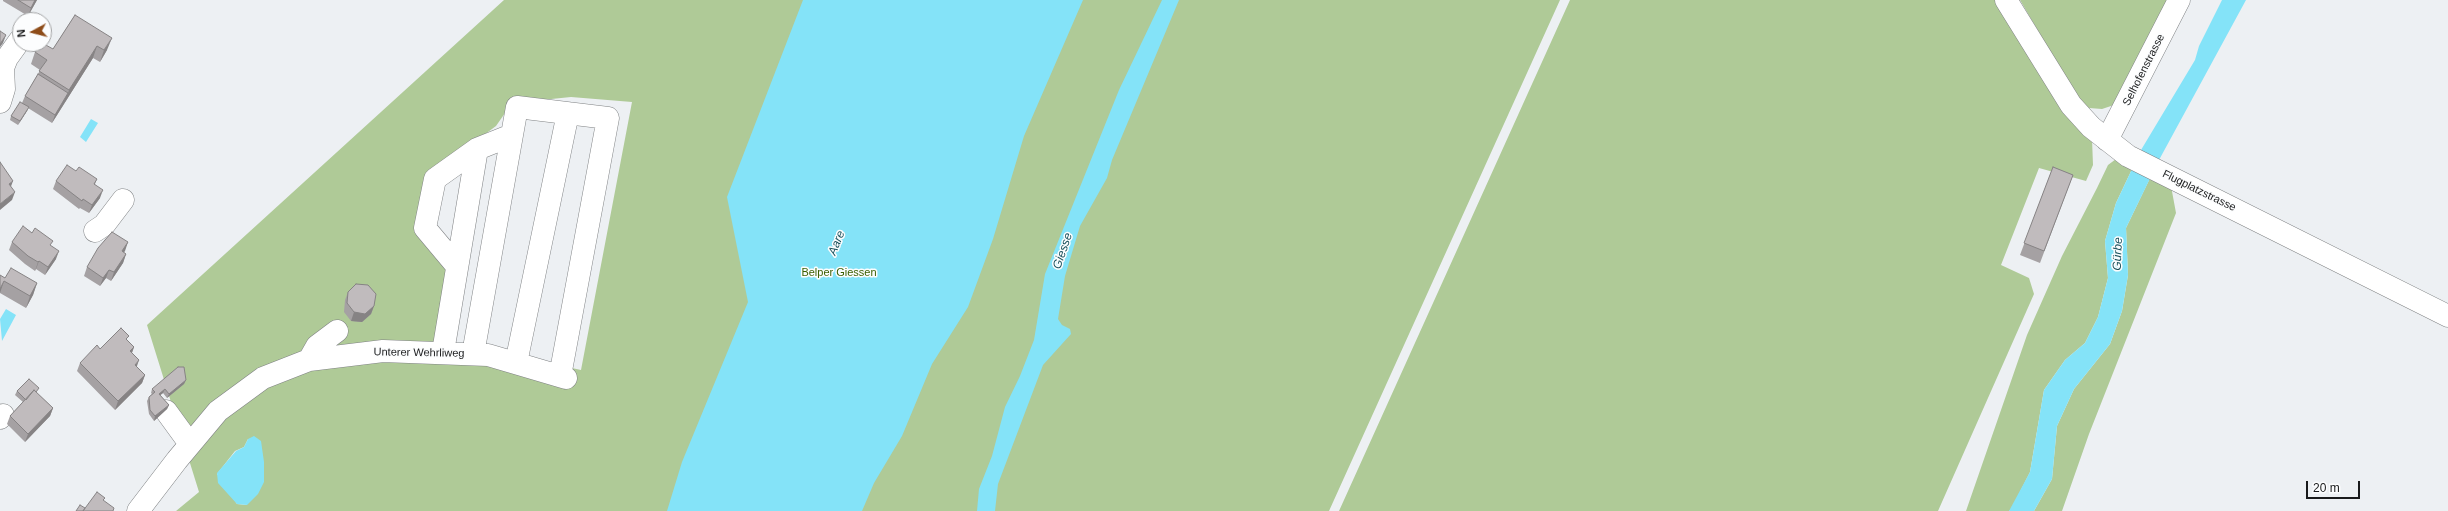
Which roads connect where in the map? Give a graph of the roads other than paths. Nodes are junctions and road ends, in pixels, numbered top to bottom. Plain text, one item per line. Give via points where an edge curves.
1 (2006, 0) edge
2 (2180, 0) edge
3 (12, 51) edge
4 (0, 102) edge
5 (568, 113) junction
6 (512, 135) junction
7 (2107, 140) junction
8 (477, 149) junction
9 (122, 200) dead end
10 (95, 231) dead end
11 (456, 265) junction
12 (2448, 316) edge
13 (337, 331) dead end
14 (443, 352) junction
15 (473, 354) junction
16 (309, 360) junction
17 (516, 363) junction
18 (166, 410) edge
19 (190, 444) junction
20 (138, 511) edge

1 - 7 street, Flugplatzstrasse via 2071,105
2 - 7 street, Selhofenstrasse
3 - 4 street via 3,68 4,89
5 - 6 street via 517,107
5 - 17 street
5 - 17 street, Unterer Wehrliweg via 608,118 563,377
6 - 8 street
6 - 15 street
7 - 12 street, Flugplatzstrasse via 2128,156
8 - 11 street
8 - 11 street via 435,179 425,228
9 - 10 street via 104,225
11 - 14 street
13 - 16 street via 317,346
14 - 15 street, Unterer Wehrliweg
14 - 16 street, Unterer Wehrliweg via 383,351
15 - 17 street, Unterer Wehrliweg via 488,355
16 - 19 street, Unterer Wehrliweg via 263,378 218,411
18 - 19 street
19 - 20 street, Unterer Wehrliweg

